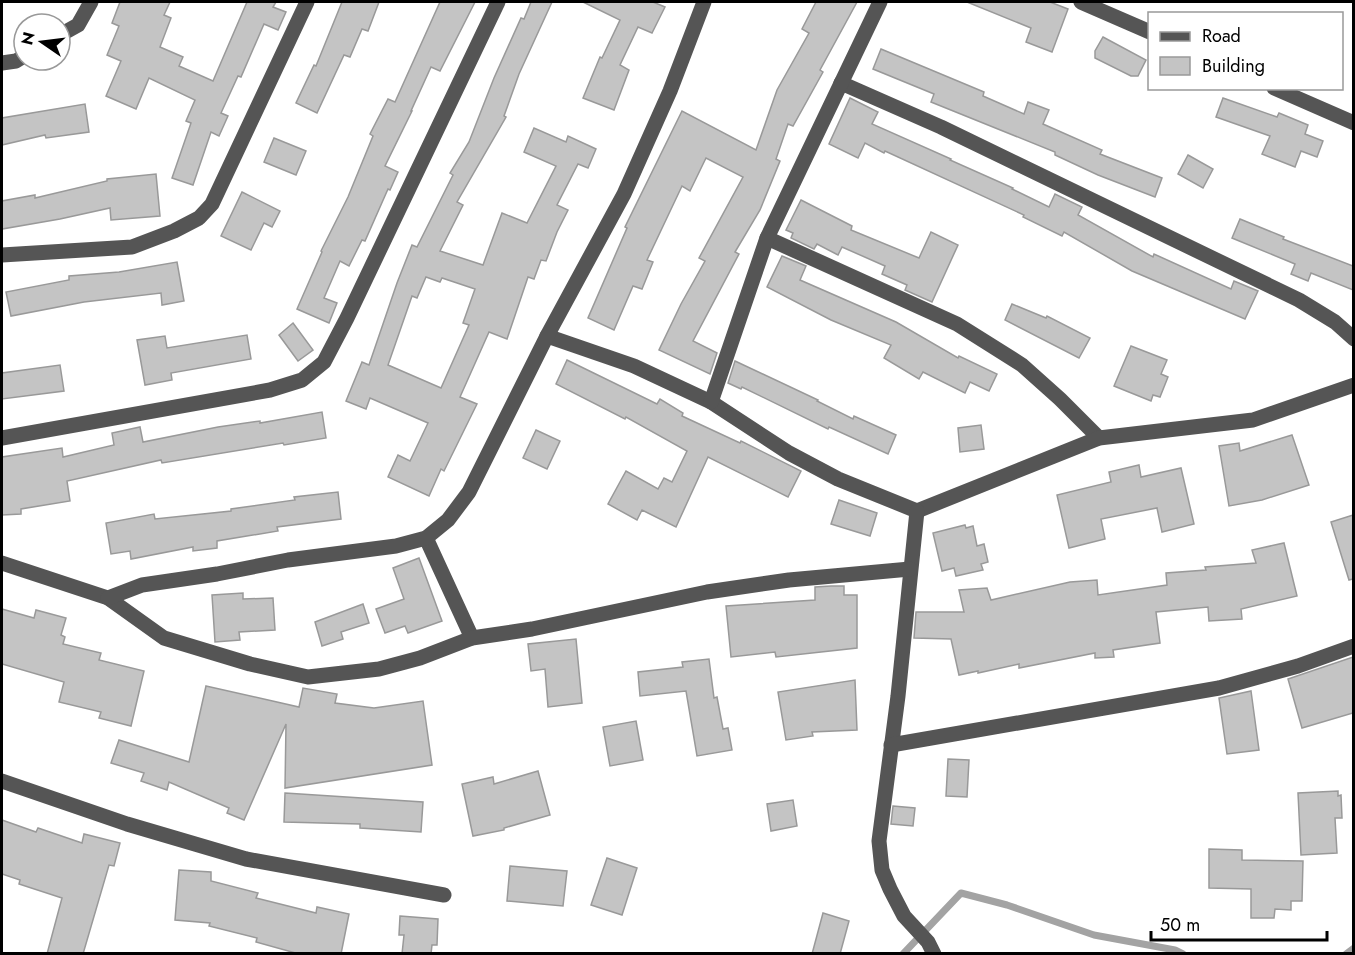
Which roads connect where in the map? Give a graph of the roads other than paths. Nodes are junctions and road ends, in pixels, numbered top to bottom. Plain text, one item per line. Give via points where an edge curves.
1 (92, 2) edge
2 (308, 2) edge
3 (498, 2) edge
4 (704, 2) edge
5 (880, 2) edge
6 (1081, 2) edge
7 (72, 28) edge
8 (1148, 32) edge
9 (841, 83) junction
10 (1279, 90) edge
11 (1353, 123) edge
12 (767, 238) junction
13 (2, 255) edge
14 (547, 336) junction
15 (1353, 339) edge
16 (1353, 385) edge
17 (711, 402) junction
18 (2, 438) edge
19 (1099, 438) junction
20 (917, 511) junction
21 (426, 538) junction
22 (2, 563) edge
23 (910, 569) junction
24 (108, 598) junction
25 (472, 638) junction
26 (1353, 646) edge
27 (891, 745) junction
28 (2, 781) edge
29 (444, 895) dead end
30 (934, 954) edge

1 - 7 street
2 - 13 street via 212,204 199,218 132,248
3 - 18 street via 324,362 302,380 270,390
4 - 14 street via 624,194
5 - 9 street
6 - 8 street
9 - 12 street
9 - 15 street via 941,127 1299,300 1335,322
10 - 11 street
12 - 17 street
12 - 19 street via 957,324 1022,365
14 - 17 street via 634,366
14 - 21 street via 469,492 448,520
16 - 19 street via 1253,420
17 - 20 street via 789,453 838,479
19 - 20 street
20 - 23 street
21 - 24 street via 142,585
21 - 25 street
22 - 24 street
23 - 25 street via 707,592
23 - 27 street
24 - 25 street via 164,638 308,677 379,669
26 - 27 street via 1219,688
27 - 30 street via 879,841 882,870 904,916
28 - 29 street via 246,859

